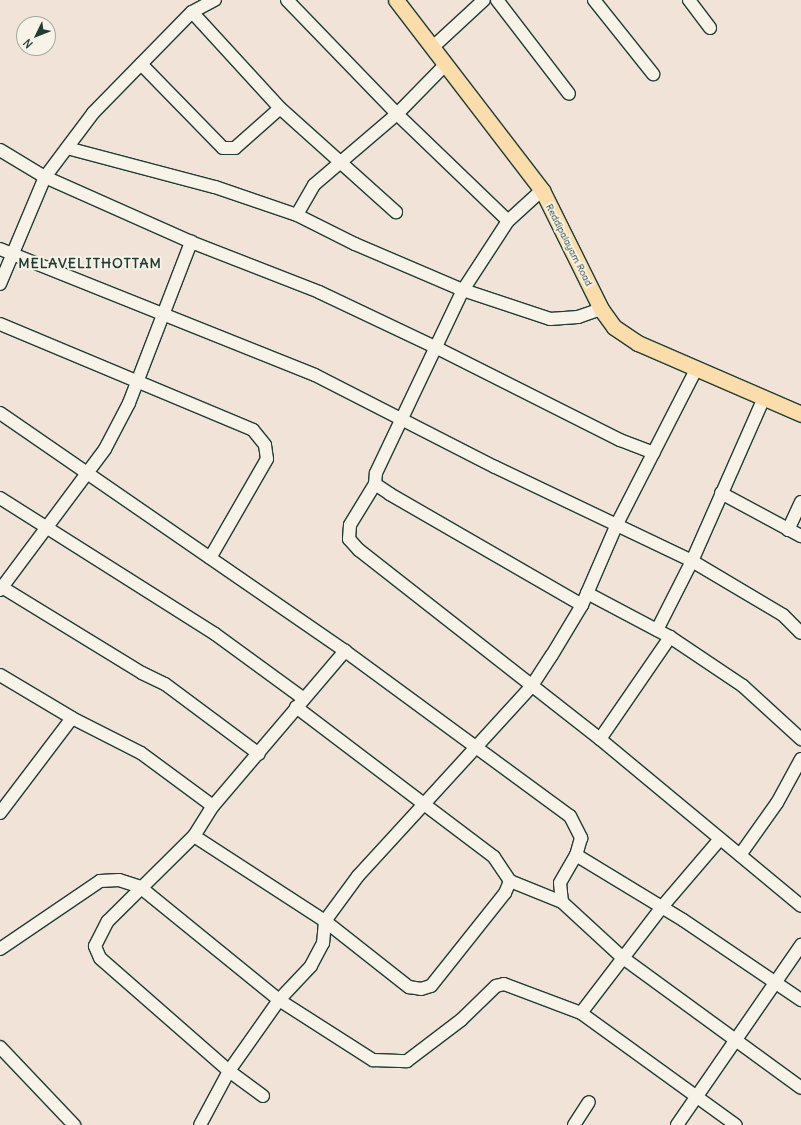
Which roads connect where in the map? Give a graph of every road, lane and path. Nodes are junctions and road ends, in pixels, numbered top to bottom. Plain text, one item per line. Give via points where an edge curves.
1 (215, 0) edge
2 (287, 0) edge
3 (396, 0) edge
4 (484, 0) edge
5 (497, 0) edge
6 (594, 0) edge
7 (689, 0) edge
8 (192, 12) junction
9 (710, 28) dead end
10 (433, 47) junction
11 (141, 64) junction
12 (446, 64) junction
13 (653, 74) dead end
14 (569, 94) dead end
15 (280, 108) junction
16 (397, 114) junction
17 (66, 148) junction
18 (0, 150) edge
19 (339, 161) junction
20 (45, 177) junction
21 (542, 190) junction
22 (396, 212) dead end
23 (297, 215) junction
24 (508, 221) junction
25 (191, 242) junction
26 (0, 250) edge
27 (13, 256) junction
28 (0, 284) edge
29 (463, 290) junction
30 (601, 309) junction
31 (164, 314) junction
32 (0, 324) edge
33 (438, 348) junction
34 (697, 368) junction
35 (137, 382) junction
36 (763, 400) junction
37 (0, 413) edge
38 (801, 414) edge
39 (402, 418) junction
40 (654, 453) junction
41 (87, 474) junction
42 (375, 484) junction
43 (721, 493) junction
44 (0, 498) edge
45 (801, 502) edge
46 (617, 524) junction
47 (47, 528) junction
48 (788, 530) junction
49 (801, 536) edge
50 (210, 558) junction
51 (692, 561) junction
52 (1, 588) edge
53 (587, 593) junction
54 (582, 605) junction
55 (657, 630) junction
56 (801, 633) edge
57 (670, 637) junction
58 (345, 651) junction
59 (0, 675) edge
60 (531, 687) junction
61 (300, 703) junction
62 (72, 718) junction
63 (600, 739) junction
64 (801, 740) edge
65 (478, 748) junction
66 (259, 754) junction
67 (801, 759) edge
68 (424, 804) junction
69 (213, 806) junction
70 (0, 813) edge
71 (194, 836) junction
72 (720, 839) junction
73 (576, 855) junction
74 (740, 855) junction
75 (510, 881) junction
76 (140, 887) junction
77 (562, 902) junction
78 (801, 906) edge
79 (662, 907) junction
80 (325, 921) junction
81 (801, 945) edge
82 (0, 949) edge
83 (623, 958) junction
84 (775, 982) junction
85 (279, 1000) junction
86 (801, 1000) edge
87 (581, 1013) junction
88 (735, 1041) junction
89 (0, 1047) edge
90 (229, 1071) junction
91 (801, 1088) edge
92 (263, 1096) dead end
93 (696, 1096) junction
94 (589, 1102) dead end
95 (200, 1124) edge
96 (74, 1125) edge
97 (574, 1125) edge
98 (677, 1125) edge
99 (736, 1125) edge

1 - 8 street
2 - 16 street
3 - 10 main road, Reddipalayam Road
4 - 10 street
5 - 14 street
6 - 13 street
7 - 9 street
8 - 11 street
8 - 15 street
10 - 12 main road, Reddipalayam Road
11 - 15 street via 223,148 235,148
11 - 17 street via 92,113
12 - 16 street
12 - 21 main road, Reddipalayam Road
15 - 19 street
16 - 19 street
16 - 24 street
17 - 20 street
17 - 23 street via 215,187
18 - 20 street
19 - 22 street
19 - 23 street via 314,185
20 - 25 street
20 - 27 street
21 - 24 street
21 - 30 main road, Reddipalayam Road
23 - 29 street via 355,244
24 - 29 street
25 - 31 street
25 - 33 street via 319,292
26 - 27 street
27 - 28 street
27 - 31 street
29 - 30 street via 550,320 578,317
29 - 33 street
30 - 34 main road, Reddipalayam Road via 614,327 638,343
31 - 35 street
31 - 39 street via 315,375
32 - 35 street
33 - 39 street
33 - 40 street via 620,440
34 - 36 main road, Reddipalayam Road
34 - 40 street
35 - 41 street via 105,449
35 - 50 street via 253,430 265,445 267,459 258,478
36 - 38 main road, Reddipalayam Road
36 - 43 street
37 - 41 street
39 - 42 street via 381,458
39 - 46 street via 495,467
40 - 46 street
41 - 47 street
41 - 50 street
42 - 54 street
42 - 60 street via 350,524 349,539
43 - 48 street
43 - 51 street
44 - 47 street
45 - 48 street
46 - 51 street
46 - 53 street
47 - 52 street
47 - 61 street via 215,634
48 - 49 street
50 - 58 street
51 - 55 street
51 - 56 street via 783,615
52 - 66 street via 142,673 165,684
53 - 54 street
53 - 55 street
54 - 60 street
55 - 57 street
57 - 63 street
57 - 64 street via 743,686
58 - 61 street
58 - 65 street
59 - 62 street
60 - 63 street
60 - 65 street
61 - 66 street
61 - 68 street
62 - 69 street via 141,753
62 - 70 street
63 - 72 street
65 - 68 street
65 - 73 street via 570,816 582,838
66 - 69 street
67 - 74 street via 777,803
68 - 75 street via 494,857
68 - 80 street via 358,876
69 - 71 street
71 - 76 street
71 - 80 street
72 - 74 street
72 - 79 street
73 - 77 street via 560,883
73 - 79 street
74 - 78 street
75 - 77 street
75 - 80 street via 506,894 431,986 421,989 408,987
76 - 82 street via 119,880 100,881
76 - 85 street
76 - 90 street via 98,936 95,946 100,958
77 - 83 street
79 - 83 street
79 - 84 street
80 - 85 street via 323,943 311,966
81 - 84 street
83 - 87 street
83 - 88 street
84 - 86 street
84 - 88 street
85 - 87 street via 373,1060 389,1062 407,1061 425,1049 496,986 504,984
85 - 90 street
87 - 93 street
88 - 91 street
88 - 93 street
89 - 96 street
90 - 92 street
90 - 95 street
93 - 98 street
93 - 99 street
94 - 97 street

